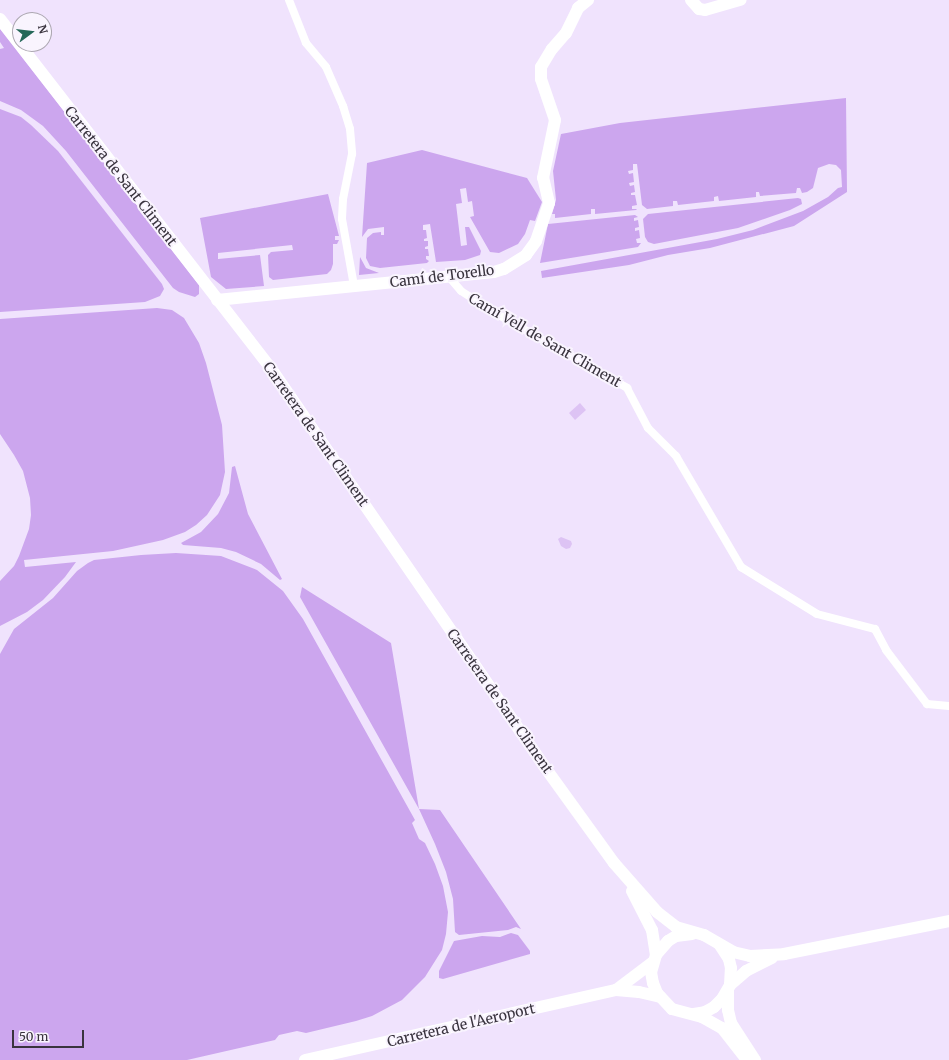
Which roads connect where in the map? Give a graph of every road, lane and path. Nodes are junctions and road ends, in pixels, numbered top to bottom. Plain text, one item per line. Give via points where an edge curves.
1 (289, 0) edge
2 (588, 0) edge
3 (690, 0) edge
4 (741, 0) edge
5 (0, 19) edge
6 (449, 277) junction
7 (354, 286) junction
8 (217, 300) junction
9 (949, 706) edge
10 (614, 863) junction
11 (949, 921) edge
12 (695, 934) junction
13 (719, 944) junction
14 (784, 954) junction
15 (654, 958) junction
16 (729, 988) junction
17 (616, 990) junction
18 (660, 997) junction
19 (694, 1014) junction
20 (305, 1060) edge
21 (747, 1060) edge
22 (755, 1060) edge

1 - 7 street via 306,43 326,67 343,106 350,130 352,154 342,219
2 - 6 main road, Camí de Torello via 578,8 566,33 547,57 540,71 555,120 543,178 549,203 536,241 526,255 500,270
3 - 4 main road via 699,9 705,10
5 - 8 main road, Carretera de Sant Climent
6 - 7 main road, Camí de Torello
6 - 9 street, Camí Vell de Sant Climent via 461,291 497,314 627,388 648,428 676,456 741,567 817,614 875,628 886,650 927,704
7 - 8 main road, Camí de Torello
8 - 10 main road, Carretera de Sant Climent via 291,396 540,760
10 - 12 main road via 668,922
10 - 15 main road via 648,920 655,942
11 - 14 main road
12 - 13 main road
12 - 15 main road via 676,936 661,947
13 - 14 main road via 733,952 750,956
13 - 16 main road via 725,951 731,968
14 - 16 main road via 746,970
15 - 17 main road, Carretera de l'Aeroport
15 - 18 main road via 651,972
16 - 19 main road via 714,1007
16 - 22 main road via 730,1023
17 - 18 main road, Carretera de l'Aeroport
17 - 20 main road, Carretera de l'Aeroport
18 - 19 main road via 672,1009
19 - 21 main road via 722,1028

